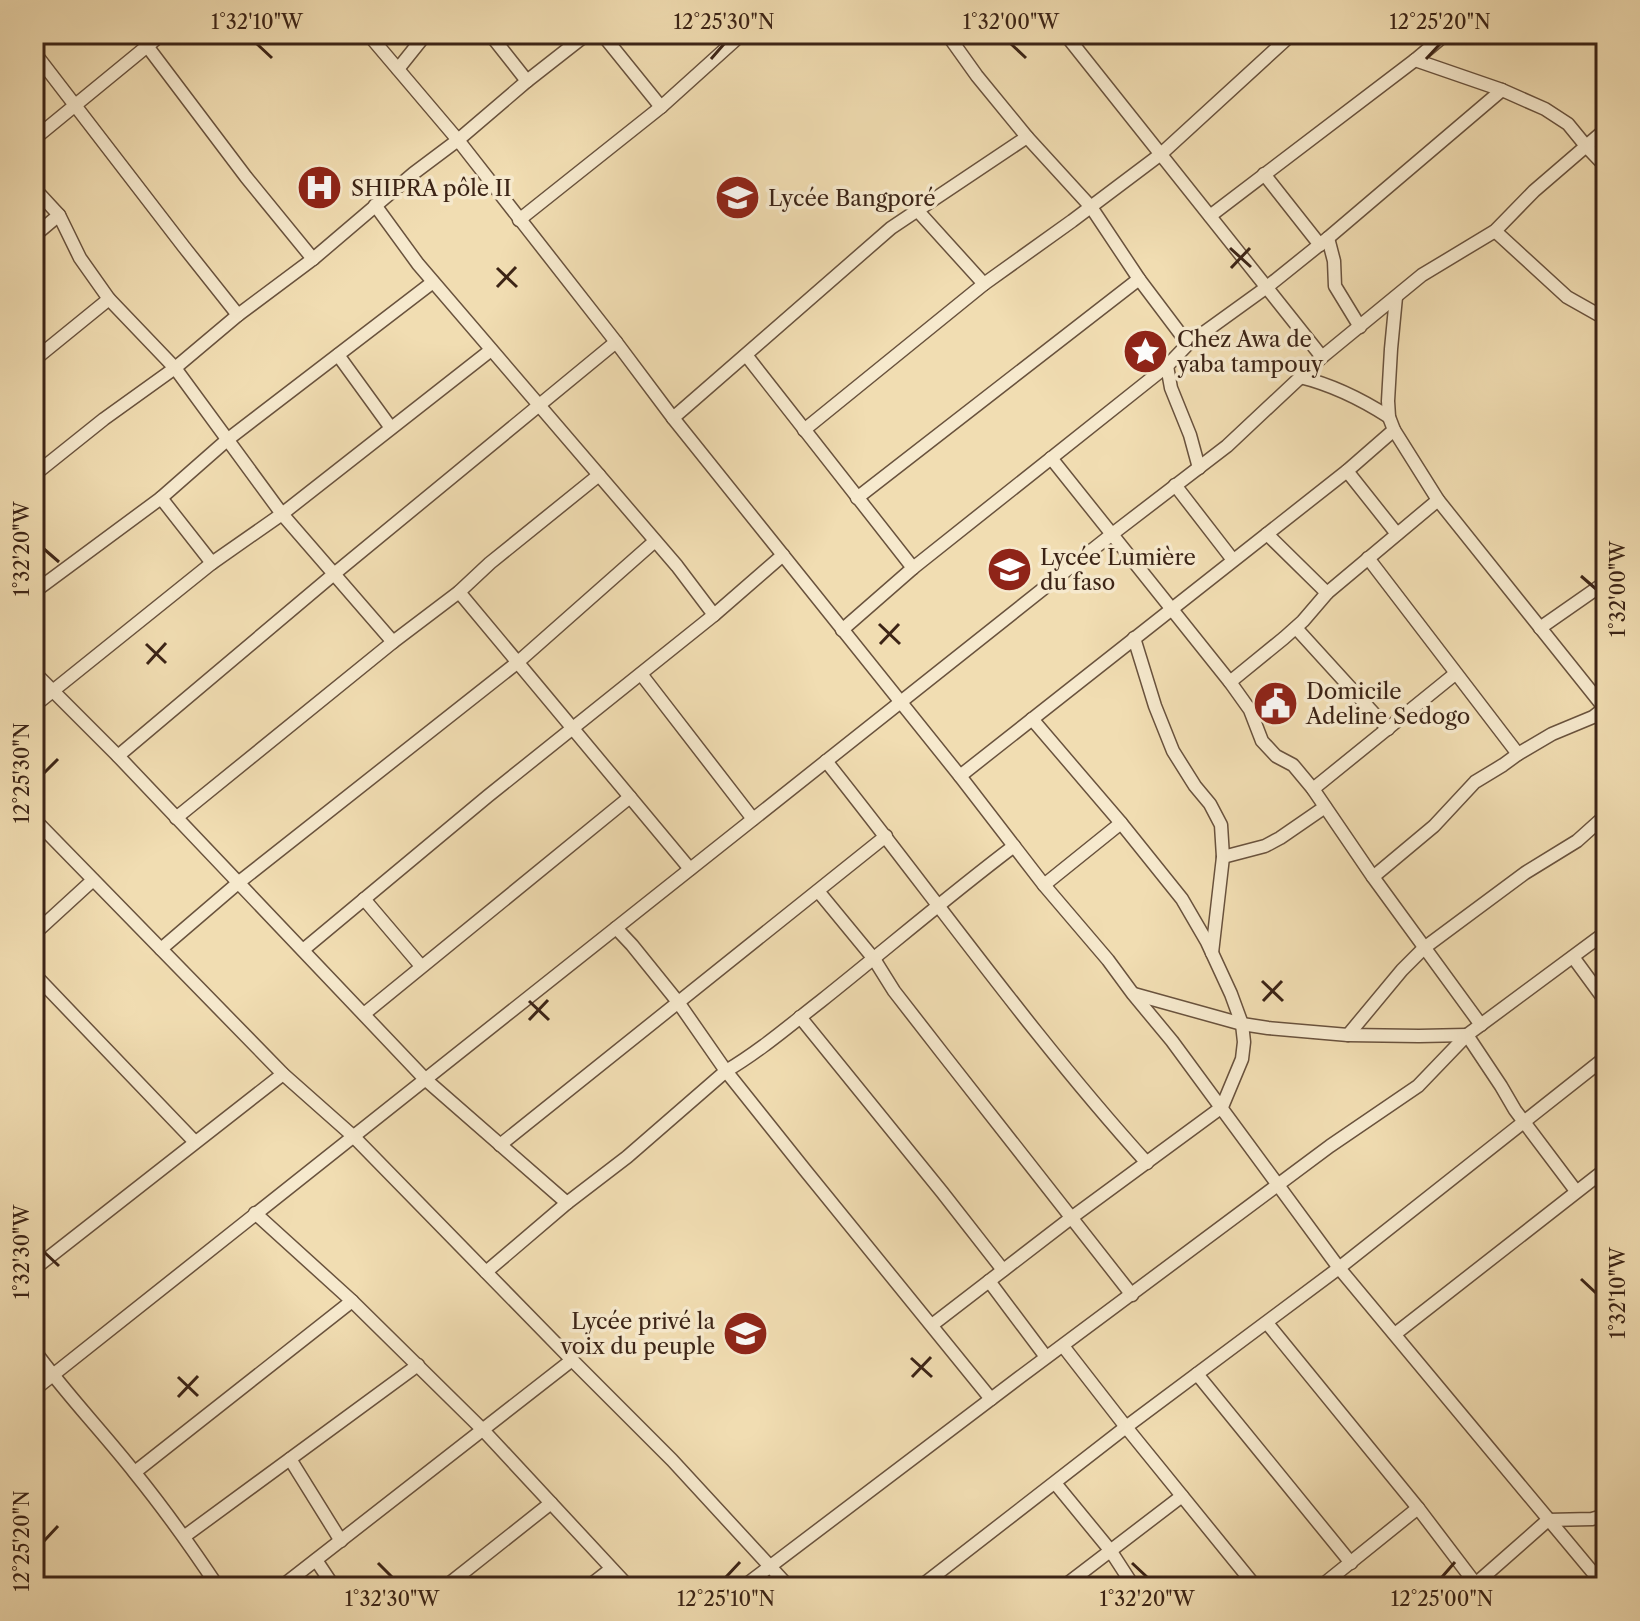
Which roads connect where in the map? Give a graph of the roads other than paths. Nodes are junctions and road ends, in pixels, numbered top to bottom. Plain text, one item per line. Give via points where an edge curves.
1 (138, 34) edge
2 (162, 34) edge
3 (368, 34) edge
4 (426, 34) edge
5 (490, 34) edge
6 (587, 34) edge
7 (602, 34) edge
8 (742, 34) edge
9 (947, 34) edge
10 (1065, 34) edge
11 (1292, 34) edge
12 (1446, 34) edge
13 (148, 46) junction
14 (34, 52) edge
15 (1415, 60) junction
16 (398, 69) junction
17 (527, 81) junction
18 (1502, 90) junction
19 (74, 104) junction
20 (661, 107) junction
21 (1606, 129) edge
22 (1027, 137) junction
23 (34, 139) edge
24 (458, 140) junction
25 (1586, 146) junction
26 (1161, 154) junction
27 (1606, 167) edge
28 (1264, 174) junction
29 (34, 188) edge
30 (375, 205) junction
31 (1091, 207) junction
32 (917, 210) junction
33 (59, 215) junction
34 (1210, 216) junction
35 (519, 220) junction
36 (1495, 231) junction
37 (34, 236) edge
38 (1324, 241) junction
39 (313, 259) junction
40 (1139, 279) junction
41 (433, 282) junction
42 (984, 284) junction
43 (1267, 287) junction
44 (1396, 297) junction
45 (109, 299) junction
46 (238, 315) junction
47 (1606, 319) edge
48 (1360, 327) junction
49 (616, 342) junction
50 (1188, 344) junction
51 (491, 350) junction
52 (338, 355) junction
53 (746, 355) junction
54 (1322, 357) junction
55 (34, 360) edge
56 (1167, 366) junction
57 (175, 368) junction
58 (1300, 377) junction
59 (540, 406) junction
60 (1389, 417) junction
61 (673, 418) junction
62 (391, 428) junction
63 (804, 430) junction
64 (1394, 430) junction
65 (227, 440) junction
66 (1051, 458) junction
67 (1199, 468) junction
68 (1347, 471) junction
69 (34, 475) edge
70 (599, 475) junction
71 (1175, 485) junction
72 (161, 498) junction
73 (857, 498) junction
74 (1438, 500) junction
75 (282, 514) junction
76 (1267, 534) junction
77 (1397, 534) junction
78 (1111, 535) junction
79 (655, 541) junction
80 (783, 555) junction
81 (1368, 558) junction
82 (1233, 560) junction
83 (212, 563) junction
84 (913, 568) junction
85 (334, 574) junction
86 (1606, 582) edge
87 (34, 592) edge
88 (459, 592) junction
89 (1327, 593) junction
90 (1171, 609) junction
91 (714, 615) junction
92 (1296, 628) junction
93 (1540, 628) junction
94 (842, 630) junction
95 (1134, 638) junction
96 (393, 642) junction
97 (518, 662) junction
98 (34, 672) edge
99 (641, 674) junction
100 (1455, 674) junction
101 (1230, 682) junction
102 (53, 691) junction
103 (900, 702) junction
104 (34, 706) edge
105 (1605, 708) edge
106 (1032, 719) junction
107 (573, 728) junction
108 (1388, 729) junction
109 (1518, 754) junction
110 (118, 756) junction
111 (826, 761) junction
112 (960, 776) junction
113 (1313, 789) junction
114 (630, 797) junction
115 (1325, 807) junction
116 (1606, 815) edge
117 (176, 818) junction
118 (34, 819) edge
119 (753, 819) junction
120 (1121, 823) junction
121 (886, 836) junction
122 (1014, 846) junction
123 (1223, 857) junction
124 (690, 869) junction
125 (1373, 877) junction
126 (93, 880) junction
127 (238, 883) junction
128 (1044, 885) junction
129 (818, 891) junction
130 (364, 899) junction
131 (938, 904) junction
132 (616, 928) junction
133 (1606, 932) edge
134 (34, 934) edge
135 (1424, 948) junction
136 (161, 949) junction
137 (303, 950) junction
138 (1212, 953) junction
139 (1573, 957) junction
140 (874, 959) junction
141 (421, 966) junction
142 (34, 974) edge
143 (1133, 994) junction
144 (678, 1002) junction
145 (1606, 1002) edge
146 (364, 1014) junction
147 (800, 1017) junction
148 (1242, 1024) junction
149 (1481, 1025) junction
150 (1348, 1035) junction
151 (1467, 1035) junction
152 (1606, 1057) edge
153 (726, 1071) junction
154 (283, 1074) junction
155 (425, 1079) junction
156 (1222, 1107) junction
157 (1524, 1123) junction
158 (353, 1136) junction
159 (195, 1142) junction
160 (500, 1145) junction
161 (1147, 1163) junction
162 (1606, 1169) edge
163 (1279, 1185) junction
164 (1576, 1191) junction
165 (567, 1203) junction
166 (255, 1213) junction
167 (1071, 1218) junction
168 (1339, 1268) junction
169 (34, 1269) edge
170 (1003, 1270) junction
171 (486, 1272) junction
172 (989, 1281) junction
173 (1132, 1295) junction
174 (352, 1301) junction
175 (1267, 1323) junction
176 (932, 1325) junction
177 (1395, 1334) junction
178 (1063, 1346) junction
179 (34, 1350) edge
180 (1046, 1357) junction
181 (572, 1360) junction
182 (418, 1365) junction
183 (1197, 1374) junction
184 (52, 1375) junction
185 (34, 1390) edge
186 (991, 1399) junction
187 (1126, 1427) junction
188 (483, 1430) junction
189 (290, 1459) junction
190 (135, 1472) junction
191 (1055, 1483) junction
192 (1182, 1496) junction
193 (551, 1503) junction
194 (1418, 1508) junction
195 (1606, 1515) edge
196 (1592, 1519) junction
197 (1548, 1520) junction
198 (1606, 1527) edge
199 (185, 1536) junction
200 (341, 1541) junction
201 (1110, 1550) junction
202 (316, 1560) junction
203 (1351, 1563) junction
204 (770, 1566) junction
205 (611, 1569) junction
206 (923, 1586) edge
207 (1476, 1586) edge
208 (218, 1587) edge
209 (281, 1587) edge
210 (334, 1587) edge
211 (445, 1587) edge
212 (588, 1587) edge
213 (629, 1587) edge
214 (743, 1587) edge
215 (789, 1587) edge
216 (1063, 1587) edge
217 (1134, 1587) edge
218 (1256, 1587) edge
219 (1320, 1587) edge
220 (1605, 1587) edge

1 - 13 street
2 - 13 street
3 - 16 street
4 - 16 street
5 - 17 street
6 - 17 street
7 - 20 street
8 - 20 street
9 - 22 street
10 - 26 street
11 - 26 street
12 - 15 street
13 - 19 street
13 - 39 street
14 - 19 street
15 - 18 street
15 - 28 street
16 - 24 street
17 - 24 street
18 - 25 street via 1568,124
18 - 38 street
19 - 23 street
19 - 46 street
20 - 35 street
21 - 25 street
22 - 31 street
22 - 32 street
24 - 30 street
24 - 35 street
25 - 27 street
25 - 36 street
26 - 31 street
26 - 34 street
28 - 34 street
28 - 38 street
29 - 33 street
30 - 39 street
30 - 41 street
31 - 40 street
31 - 42 street
32 - 42 street
32 - 53 street
33 - 37 street
33 - 45 street
34 - 43 street
35 - 49 street
36 - 44 street
36 - 47 street via 1567,297
38 - 43 street
38 - 48 street via 1334,261 1335,286
39 - 46 street
40 - 50 street
40 - 73 street
41 - 51 street
41 - 52 street
42 - 63 street
43 - 50 street
43 - 54 street
44 - 48 street
44 - 60 street
45 - 55 street
45 - 57 street
46 - 57 street
48 - 54 street
49 - 59 street
49 - 61 street
50 - 56 street
51 - 59 street
51 - 62 street
52 - 62 street
52 - 65 street
53 - 61 street
53 - 63 street
54 - 58 street
56 - 66 street
56 - 67 street
57 - 65 street
57 - 69 street
58 - 60 street via 1362,399
58 - 67 street
59 - 70 street
59 - 85 street
60 - 64 street
61 - 80 street
62 - 75 street
63 - 73 street
64 - 68 street
64 - 74 street
65 - 72 street
65 - 75 street
66 - 78 street
66 - 84 street
67 - 71 street
68 - 76 street
68 - 77 street
70 - 79 street
70 - 88 street
71 - 78 street
71 - 82 street
72 - 83 street
72 - 87 street
73 - 84 street
74 - 77 street
74 - 93 street
75 - 83 street
75 - 85 street
76 - 82 street
76 - 89 street
77 - 81 street
78 - 90 street
78 - 103 street
79 - 91 street
79 - 97 street
80 - 91 street
80 - 94 street
81 - 89 street
81 - 100 street
82 - 90 street
83 - 102 street
84 - 94 street
85 - 96 street
85 - 110 street
86 - 93 street
88 - 96 street
88 - 97 street
89 - 92 street
90 - 95 street
90 - 101 street
91 - 99 street
92 - 101 street
92 - 108 street
93 - 105 street
94 - 103 street
95 - 106 street
95 - 123 street via 1164,731 1221,825
96 - 117 street
97 - 107 street
97 - 127 street
98 - 102 street
99 - 107 street
99 - 119 street
100 - 108 street
100 - 109 street
101 - 113 street via 1250,710 1262,741
102 - 104 street
102 - 110 street
103 - 111 street
103 - 112 street
105 - 109 street
106 - 112 street
106 - 120 street
107 - 114 street
107 - 130 street
108 - 113 street
109 - 125 street via 1475,782 1434,826
110 - 117 street
111 - 119 street
111 - 121 street
112 - 122 street
113 - 115 street
114 - 124 street
114 - 141 street
115 - 123 street via 1265,846
115 - 125 street
116 - 135 street
117 - 127 street
118 - 126 street
119 - 124 street
120 - 128 street
120 - 138 street via 1182,899
121 - 129 street
121 - 131 street
122 - 128 street
122 - 131 street
123 - 138 street
124 - 132 street
125 - 135 street
126 - 134 street
126 - 136 street
127 - 136 street
127 - 137 street
128 - 143 street
129 - 140 street
129 - 144 street
130 - 137 street
130 - 141 street
131 - 140 street
131 - 161 street
132 - 144 street
132 - 155 street
133 - 139 street
135 - 149 street
135 - 150 street
136 - 154 street
137 - 146 street
138 - 148 street
139 - 145 street
139 - 149 street
140 - 147 street
140 - 167 street
141 - 146 street
142 - 159 street
143 - 148 street
143 - 156 street
144 - 153 street
144 - 160 street
146 - 155 street
147 - 153 street
147 - 170 street
148 - 150 street
148 - 156 street via 1242,1059
149 - 151 street
150 - 151 street
151 - 157 street
151 - 163 street via 1418,1086
152 - 157 street
153 - 165 street
153 - 176 street
154 - 158 street
154 - 159 street
155 - 158 street
155 - 160 street
156 - 161 street
156 - 163 street
157 - 164 street
157 - 168 street
158 - 166 street
158 - 171 street
159 - 169 street
160 - 165 street
161 - 167 street
162 - 164 street
163 - 168 street
163 - 173 street
164 - 177 street
165 - 171 street
166 - 174 street
166 - 184 street
167 - 170 street
167 - 173 street
168 - 175 street
168 - 177 street
170 - 172 street
171 - 181 street
172 - 176 street
172 - 180 street
173 - 178 street
174 - 182 street
174 - 190 street
175 - 183 street
175 - 194 street
176 - 186 street
177 - 197 street
178 - 180 street
178 - 187 street
179 - 184 street
180 - 186 street
181 - 188 street
181 - 204 street
182 - 188 street
182 - 189 street
183 - 187 street
183 - 203 street
184 - 185 street
184 - 190 street
186 - 204 street
187 - 191 street
187 - 192 street
188 - 193 street
188 - 200 street
189 - 199 street
189 - 200 street
190 - 199 street
191 - 201 street
191 - 206 street
192 - 201 street
192 - 218 street
193 - 205 street
193 - 211 street
194 - 203 street
194 - 207 street
195 - 196 street
196 - 197 street
196 - 198 street
197 - 207 street
197 - 220 street
199 - 208 street
200 - 202 street
201 - 216 street
201 - 217 street
202 - 209 street
202 - 210 street
203 - 219 street
204 - 214 street
204 - 215 street
205 - 212 street
205 - 213 street

